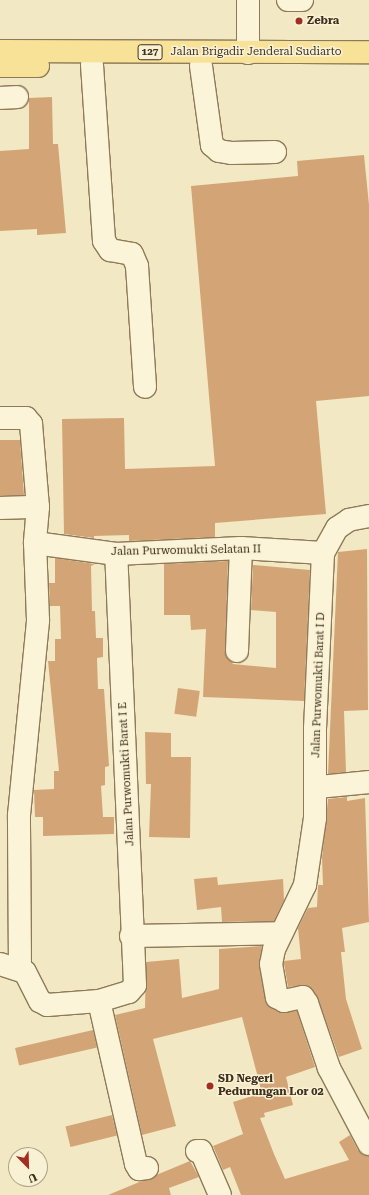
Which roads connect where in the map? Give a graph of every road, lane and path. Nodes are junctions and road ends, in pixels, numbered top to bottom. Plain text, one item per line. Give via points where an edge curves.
1 (248, 0) edge
2 (288, 0) edge
3 (302, 0) edge
4 (0, 51) edge
5 (369, 52) edge
6 (248, 53) junction
7 (92, 65) junction
8 (0, 66) edge
9 (201, 66) junction
10 (369, 66) edge
11 (275, 152) dead end
12 (145, 387) dead end
13 (0, 418) edge
14 (38, 507) junction
15 (0, 508) edge
16 (369, 516) edge
17 (35, 543) junction
18 (241, 548) junction
19 (323, 553) junction
20 (116, 554) junction
21 (237, 651) dead end
22 (369, 782) edge
23 (318, 787) junction
24 (281, 933) junction
25 (131, 936) junction
26 (10, 966) edge
27 (99, 1001) junction
28 (369, 1144) edge
29 (197, 1151) dead end
30 (147, 1168) dead end
31 (220, 1195) edge

1 - 6 street
2 - 3 street
4 - 6 main road, Jalan Brigadir Jenderal Sudiarto / 127
5 - 6 main road, Jalan Brigadir Jenderal Sudiarto / 127
7 - 8 main road, Jalan Brigadir Jenderal Sudiarto / 127
7 - 9 main road, Jalan Brigadir Jenderal Sudiarto / 127
7 - 12 street via 104,241 110,250 132,254 137,266
9 - 10 main road, Jalan Brigadir Jenderal Sudiarto / 127
9 - 11 street via 212,145 219,151 231,153
13 - 14 street via 26,418 31,424
14 - 15 street
14 - 17 street
16 - 19 street via 349,520 337,528
17 - 20 street, Jalan Purwomukti Selatan II
17 - 26 street via 38,620 19,815
18 - 19 street, Jalan Purwomukti Selatan II
18 - 20 street, Jalan Purwomukti Selatan II
18 - 21 street
19 - 23 street, Jalan Purwomukti Barat I D via 315,728
20 - 25 street, Jalan Purwomukti Barat I E via 132,886
22 - 23 street
23 - 24 street, Jalan Purwomukti Barat I D via 305,885
24 - 25 street
24 - 28 street, Jalan Purwomukti Barat I D via 274,949 272,976 280,1000 303,998 307,1003 331,1074
25 - 27 street, Jalan Purwomukti Barat I E via 136,981 129,992
26 - 27 street via 43,1003
27 - 30 street via 136,1164 139,1169
29 - 31 street via 201,1151

